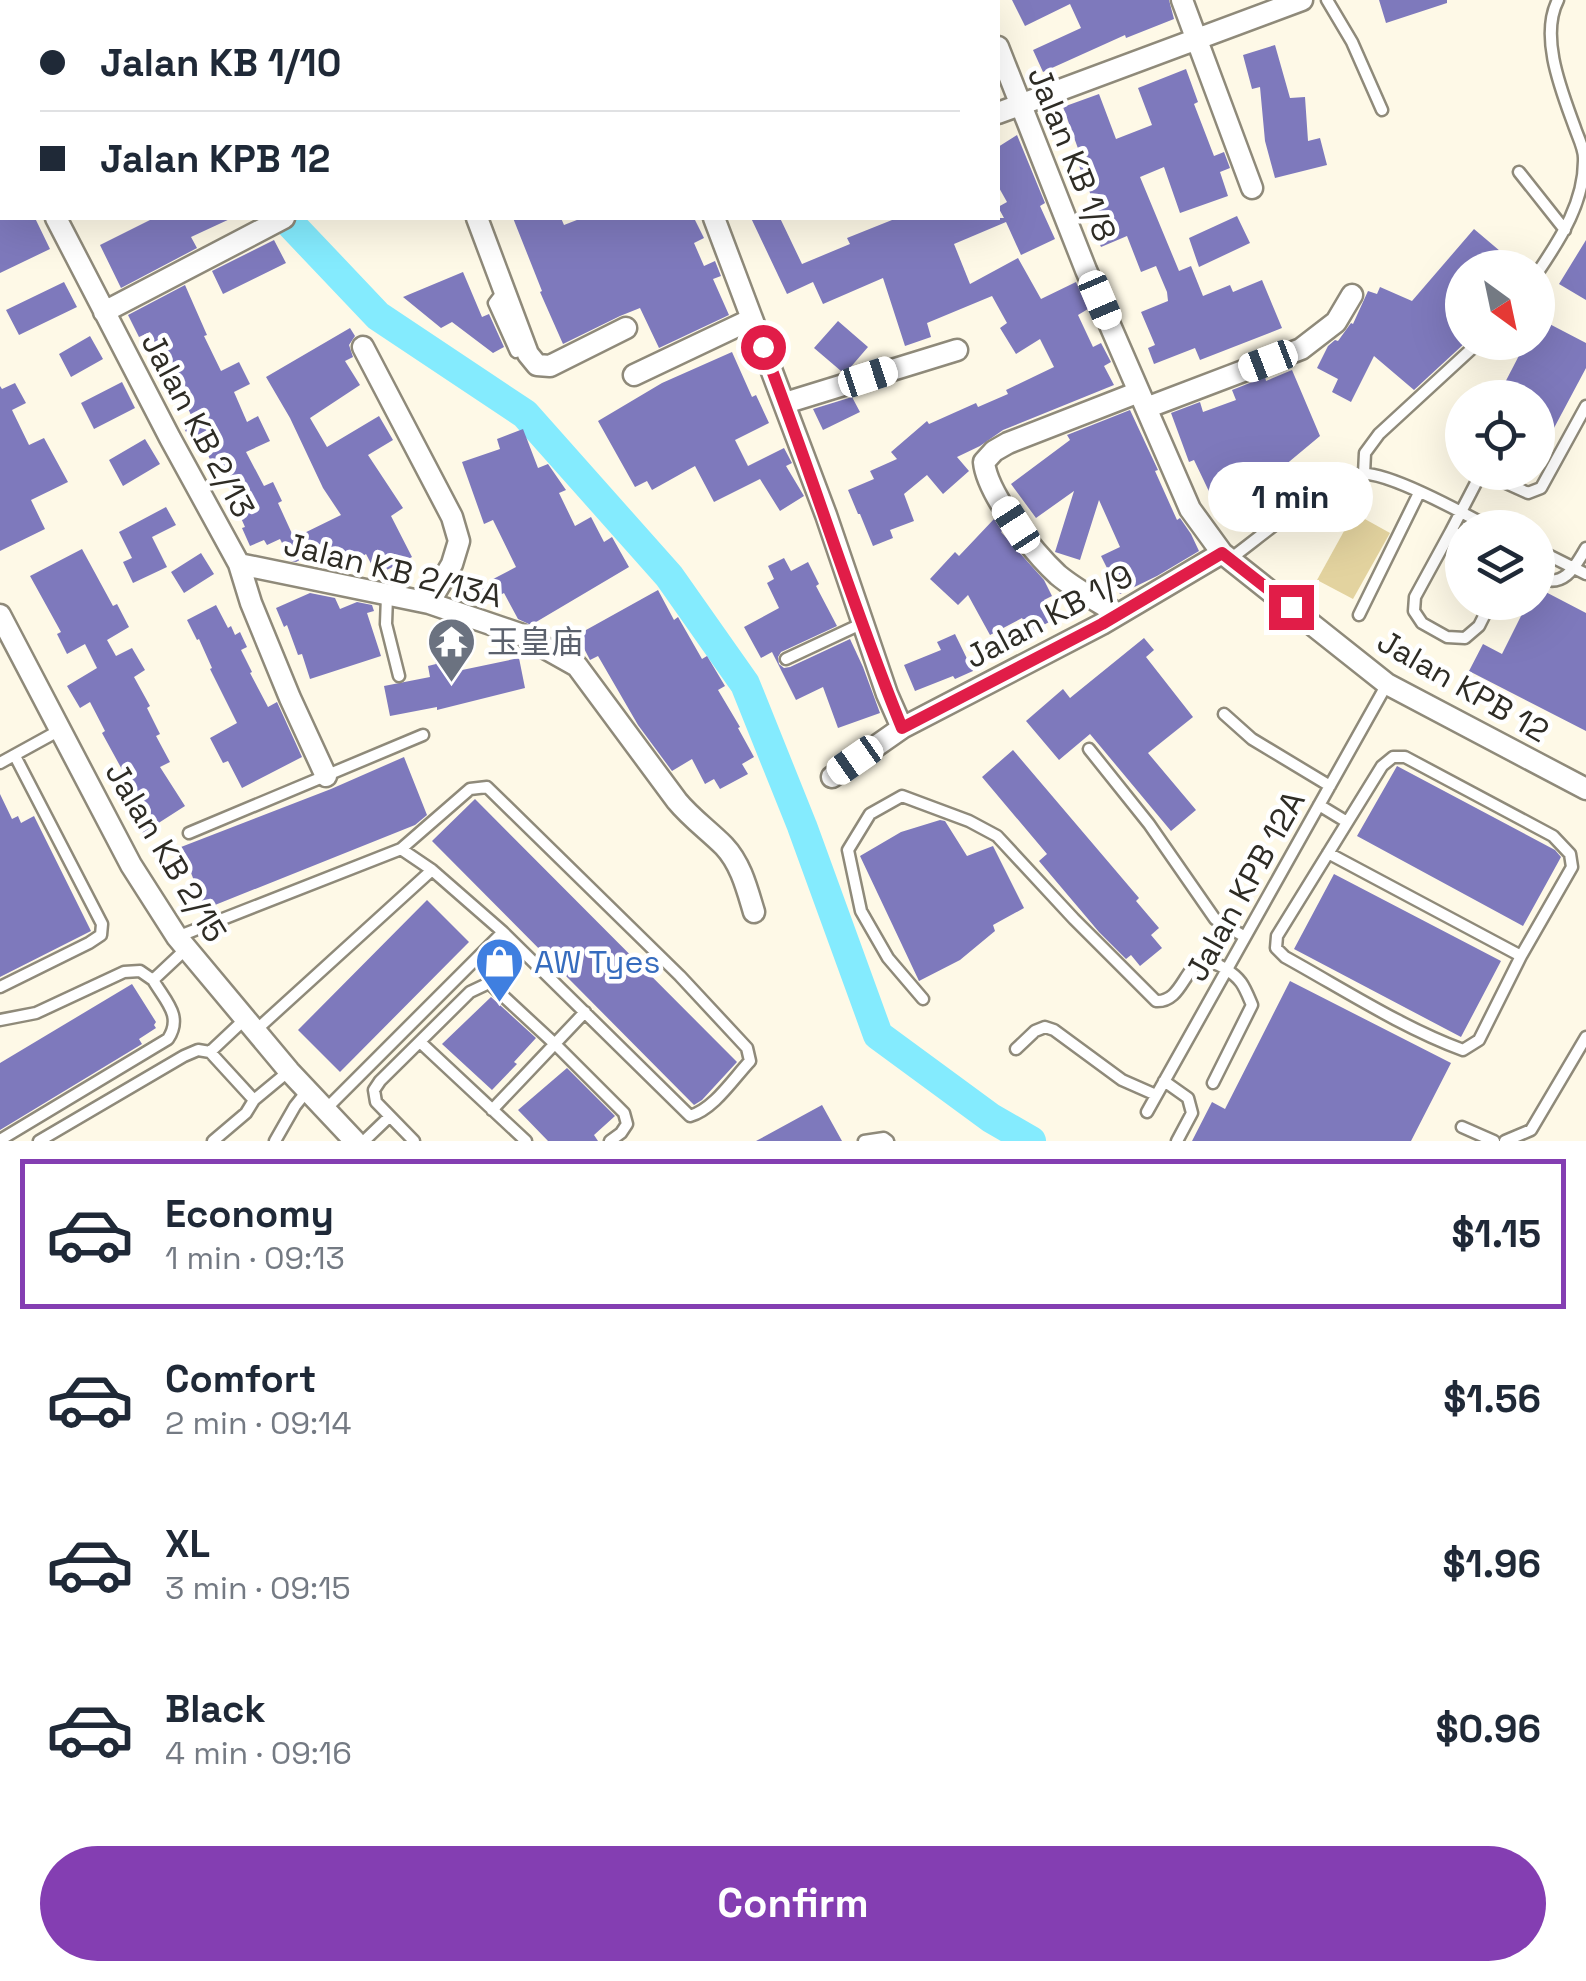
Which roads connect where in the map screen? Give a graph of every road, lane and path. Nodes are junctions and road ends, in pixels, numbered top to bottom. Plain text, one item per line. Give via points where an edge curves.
1 (1182, 0) edge
2 (1302, 0) edge
3 (1328, 0) edge
4 (1558, 0) edge
5 (1198, 40) junction
6 (1000, 53) edge
7 (1020, 104) junction
8 (1382, 110) dead end
9 (1000, 112) edge
10 (1519, 172) dead end
11 (1252, 188) dead end
12 (57, 220) edge
13 (280, 220) edge
14 (478, 220) edge
15 (715, 220) edge
16 (1565, 230) junction
17 (1552, 250) edge
18 (1352, 295) dead end
19 (104, 312) junction
20 (752, 319) junction
21 (626, 328) dead end
22 (363, 347) dead end
23 (957, 350) dead end
24 (1459, 360) edge
25 (634, 375) dead end
26 (1142, 400) junction
27 (785, 403) junction
28 (1586, 406) edge
29 (1296, 473) dead end
30 (1364, 474) junction
31 (1419, 493) junction
32 (1459, 510) edge
33 (1462, 510) edge
34 (1285, 518) junction
35 (1445, 541) edge
36 (1586, 548) edge
37 (1226, 556) junction
38 (1555, 558) edge
39 (239, 564) junction
40 (1575, 568) junction
41 (1586, 574) edge
42 (1555, 581) edge
43 (387, 596) junction
44 (429, 604) junction
45 (1118, 614) junction
46 (0, 615) edge
47 (1360, 615) dead end
48 (1481, 620) edge
49 (864, 622) junction
50 (786, 659) dead end
51 (400, 676) dead end
52 (1387, 684) junction
53 (1224, 714) dead end
54 (902, 728) junction
55 (60, 730) junction
56 (424, 735) dead end
57 (1088, 749) dead end
58 (15, 756) junction
59 (0, 763) edge
60 (326, 776) junction
61 (832, 776) dead end
62 (1330, 786) junction
63 (1586, 789) edge
64 (1319, 806) junction
65 (1347, 822) junction
66 (189, 832) dead end
67 (402, 849) junction
68 (1328, 854) junction
69 (432, 870) junction
70 (754, 912) dead end
71 (503, 932) junction
72 (1245, 937) junction
73 (181, 943) junction
74 (1521, 956) junction
75 (1226, 970) junction
76 (154, 980) junction
77 (0, 987) edge
78 (923, 1000) dead end
79 (586, 1012) junction
80 (0, 1020) edge
81 (250, 1025) junction
82 (1586, 1037) edge
83 (420, 1042) junction
84 (556, 1045) junction
85 (1016, 1049) dead end
86 (210, 1052) junction
87 (289, 1071) junction
88 (1164, 1080) junction
89 (1213, 1083) dead end
90 (308, 1091) junction
91 (1156, 1095) junction
92 (254, 1100) junction
93 (326, 1109) junction
94 (492, 1110) junction
95 (1146, 1112) dead end
96 (389, 1117) junction
97 (1462, 1127) dead end
98 (0, 1140) edge
99 (40, 1141) edge
100 (214, 1141) edge
101 (275, 1141) edge
102 (355, 1141) edge
103 (364, 1141) edge
104 (414, 1141) edge
105 (526, 1141) edge
106 (610, 1141) edge
107 (864, 1141) edge
108 (888, 1141) edge
109 (1177, 1141) edge
110 (1494, 1141) edge
111 (1505, 1141) edge

1 - 5 street
2 - 5 street
3 - 8 lane
4 - 16 lane via 1551,13 1554,69 1584,156 1578,201
5 - 7 street
5 - 11 street
6 - 7 street, Jalan KB 1/8
7 - 9 street
7 - 26 street, Jalan KB 1/8
10 - 16 lane
12 - 19 street, Jalan KB 2/13
13 - 19 street
14 - 21 street via 522,353 537,365 550,366
15 - 20 street
16 - 17 lane
18 - 26 street via 1336,322 1301,349
19 - 39 street, Jalan KB 2/13
20 - 25 street
20 - 27 street
22 - 44 street via 459,541
23 - 27 street
24 - 30 lane via 1379,434 1365,452
26 - 37 street, Jalan KB 1/8 via 1190,509
26 - 45 street via 1008,442 984,462 993,490 1040,557
27 - 49 street
28 - 33 lane via 1541,488 1528,493 1478,479
29 - 34 lane
30 - 31 lane
30 - 34 lane, Jalan KB 1/9 via 1341,479
31 - 32 lane
31 - 47 lane
34 - 37 lane, Jalan KB 1/9
35 - 48 lane via 1414,611 1447,637 1465,638
36 - 40 lane
37 - 45 street, Jalan KB 1/9
37 - 52 street, Jalan KPB 12
38 - 40 lane
39 - 43 street, Jalan KB 2/13A
39 - 60 street, Jalan KB 2/13
40 - 41 lane
40 - 42 lane
43 - 44 street, Jalan KB 2/13A
43 - 51 lane via 386,624
44 - 70 street, Jalan KB 2/13A via 520,634 577,666 689,816 726,848
45 - 54 street, Jalan KB 1/9
46 - 55 street, Jalan KB 2/15
49 - 50 lane
49 - 54 street
52 - 62 lane, Jalan KPB 12A
52 - 63 street, Jalan KPB 12
53 - 62 lane
54 - 61 street, Jalan KB 1/9
55 - 58 lane
55 - 73 street, Jalan KB 2/15
56 - 60 lane
57 - 72 lane via 1214,919
58 - 59 lane
58 - 77 lane via 102,924 101,935 89,943
60 - 66 lane
62 - 64 lane, Jalan KPB 12A
64 - 65 lane
64 - 72 lane, Jalan KPB 12A
65 - 68 lane
65 - 74 lane via 1382,766 1405,756 1553,836 1572,866
67 - 69 lane
67 - 73 lane
67 - 79 lane via 470,789 487,787 680,976 747,1048 750,1061 690,1116
68 - 74 lane
68 - 74 lane via 1276,948 1386,1014 1464,1050 1478,1040
69 - 71 lane
69 - 81 lane
71 - 79 lane
71 - 93 lane
72 - 75 lane, Jalan KPB 12A
73 - 76 lane
73 - 81 street, Jalan KB 2/15
75 - 78 lane via 1202,962 1174,996 1156,1002 997,836 902,796 870,814 848,850 860,912
75 - 88 lane, Jalan KPB 12A
75 - 89 lane via 1242,981 1252,1005
76 - 80 lane via 140,971 124,972 36,1012
76 - 98 lane via 175,1018 168,1040
79 - 84 lane
81 - 86 lane
81 - 87 street, Jalan KB 2/15
82 - 111 lane via 1530,1130
83 - 84 lane via 470,992 489,983
83 - 94 lane
83 - 96 lane via 374,1090
84 - 94 lane
84 - 106 lane via 624,1113 621,1134
85 - 91 lane via 1045,1026 1122,1080
86 - 92 lane
86 - 99 lane via 184,1056
87 - 90 street, Jalan KB 2/15
87 - 92 lane
88 - 91 lane, Jalan KPB 12A
88 - 109 lane via 1188,1098 1192,1113
90 - 93 street, Jalan KB 2/15
90 - 101 lane
91 - 95 lane, Jalan KPB 12A
92 - 100 lane
93 - 102 street, Jalan KB 2/15
94 - 105 lane
96 - 103 lane
96 - 104 lane
97 - 110 lane
107 - 108 lane

